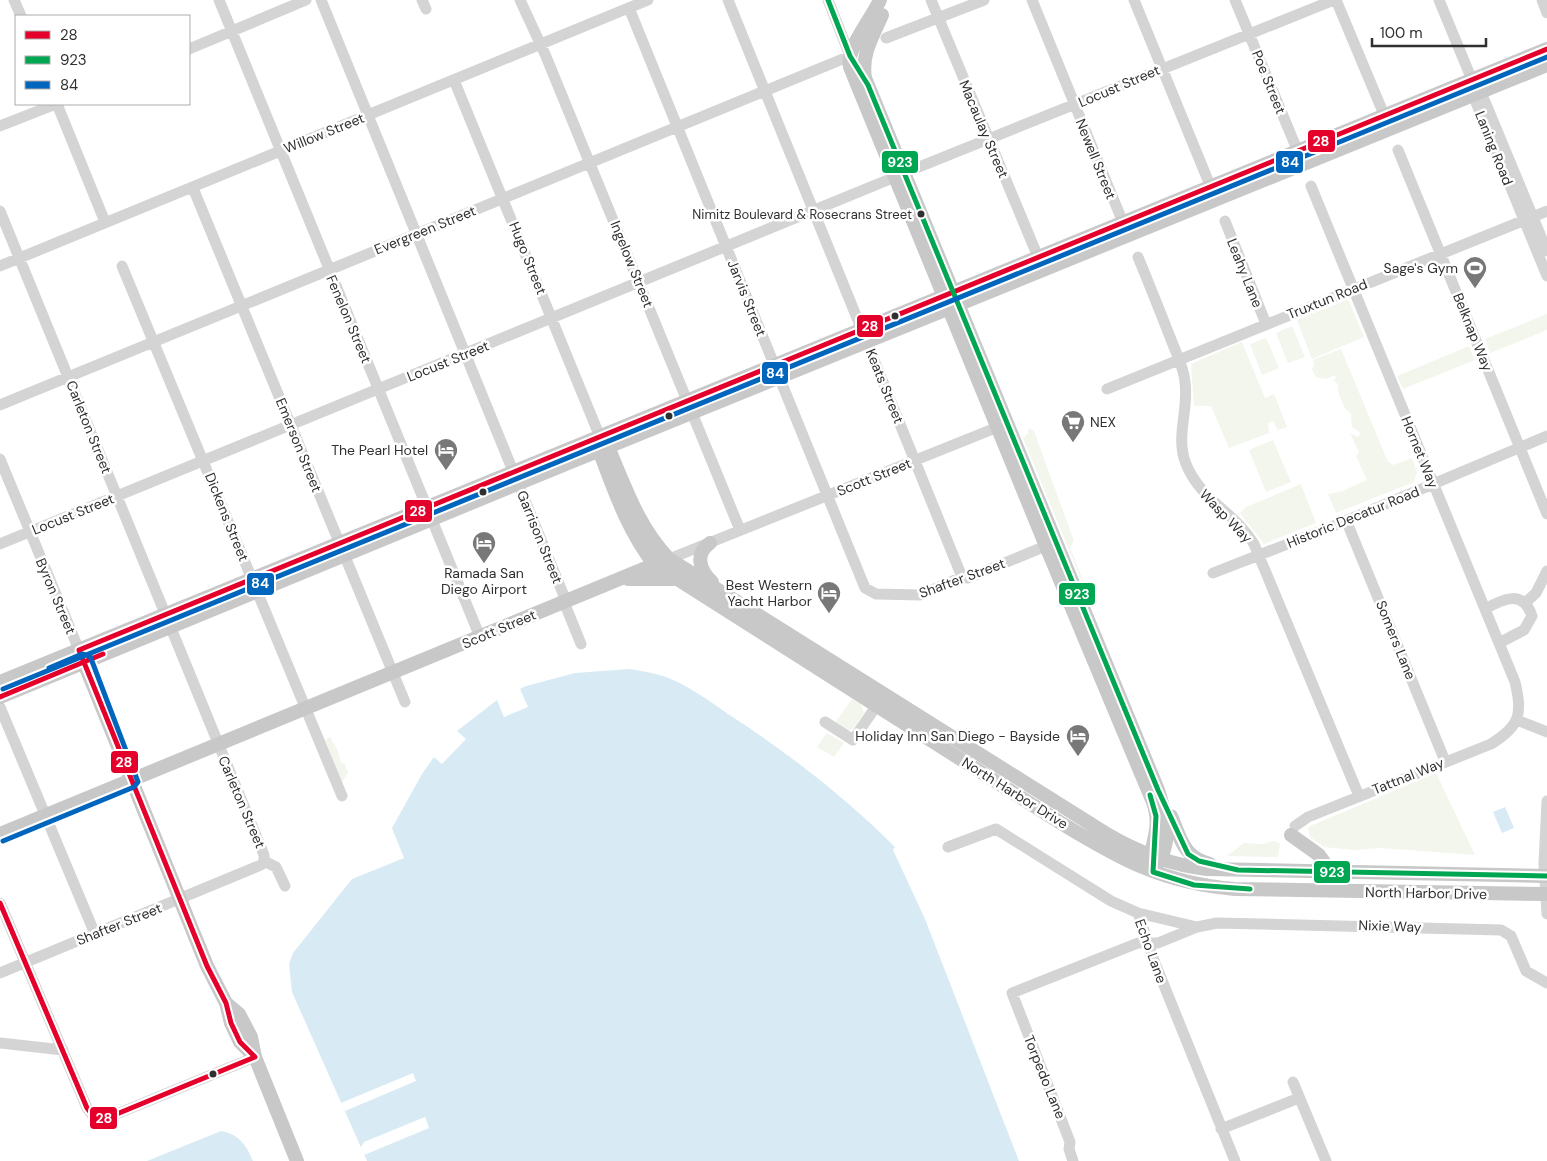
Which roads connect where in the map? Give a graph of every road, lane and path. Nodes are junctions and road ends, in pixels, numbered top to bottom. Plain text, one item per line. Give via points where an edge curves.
1 (14, 0) edge
2 (219, 0) edge
3 (306, 0) edge
4 (321, 0) edge
5 (520, 0) edge
6 (648, 0) edge
7 (728, 0) edge
8 (828, 0) edge
9 (880, 0) edge
10 (888, 0) edge
11 (931, 0) edge
12 (984, 0) edge
13 (1032, 0) edge
14 (1134, 0) edge
15 (1235, 0) edge
16 (1335, 0) edge
17 (1439, 0) edge
18 (1542, 0) edge
19 (629, 8) junction
20 (1547, 13) edge
21 (21, 15) edge
22 (938, 18) junction
23 (232, 31) junction
24 (1250, 34) junction
25 (886, 38) dead end
26 (541, 45) junction
27 (190, 49) edge
28 (1547, 49) edge
29 (850, 56) junction
30 (1547, 64) edge
31 (1162, 68) junction
32 (454, 80) junction
33 (1472, 80) junction
34 (868, 85) junction
35 (765, 92) junction
36 (1477, 93) junction
37 (54, 105) edge
38 (57, 105) edge
39 (1074, 105) junction
40 (368, 115) junction
41 (1384, 116) junction
42 (0, 126) edge
43 (678, 127) junction
44 (1390, 129) junction
45 (988, 139) junction
46 (1398, 150) dead end
47 (280, 151) junction
48 (1300, 157) junction
49 (590, 163) junction
50 (899, 175) junction
51 (1311, 186) dead end
52 (193, 188) junction
53 (1213, 194) junction
54 (503, 199) junction
55 (813, 210) junction
56 (0, 211) edge
57 (1547, 211) edge
58 (1528, 218) junction
59 (1225, 221) dead end
60 (106, 222) junction
61 (1125, 229) junction
62 (416, 234) junction
63 (727, 247) junction
64 (1547, 251) edge
65 (1440, 253) junction
66 (1038, 257) junction
67 (1138, 257) dead end
68 (19, 258) junction
69 (0, 266) edge
70 (122, 266) dead end
71 (328, 270) junction
72 (1547, 276) edge
73 (640, 283) junction
74 (1354, 288) junction
75 (951, 300) junction
76 (242, 305) junction
77 (552, 318) junction
78 (1266, 324) junction
79 (864, 336) junction
80 (155, 341) junction
81 (466, 354) junction
82 (1180, 360) junction
83 (778, 372) junction
84 (68, 377) junction
85 (1107, 389) dead end
86 (378, 390) junction
87 (0, 405) edge
88 (690, 407) junction
89 (292, 426) junction
90 (998, 427) junction
91 (1547, 436) edge
92 (602, 443) junction
93 (1520, 447) junction
94 (0, 458) edge
95 (916, 460) junction
96 (204, 461) junction
97 (516, 478) junction
98 (1434, 484) junction
99 (828, 495) junction
100 (117, 496) junction
101 (429, 514) junction
102 (1547, 514) edge
103 (1346, 520) junction
104 (740, 530) junction
105 (30, 532) junction
106 (710, 543) junction
107 (1051, 543) junction
108 (0, 544) edge
109 (343, 549) junction
110 (1259, 554) junction
111 (669, 559) junction
112 (654, 564) junction
113 (1547, 571) edge
114 (1213, 572) dead end
115 (962, 576) junction
116 (678, 580) junction
117 (612, 582) junction
118 (255, 585) junction
119 (865, 588) joint
120 (722, 591) junction
121 (567, 601) junction
122 (1525, 603) junction
123 (1485, 609) junction
124 (168, 621) junction
125 (480, 637) junction
126 (584, 642) dead end
127 (1499, 643) junction
128 (81, 656) junction
129 (393, 673) junction
130 (0, 682) edge
131 (0, 697) edge
132 (881, 699) junction
133 (405, 702) dead end
134 (0, 707) edge
135 (305, 709) junction
136 (1518, 720) junction
137 (825, 722) dead end
138 (1547, 732) edge
139 (219, 746) junction
140 (1445, 760) junction
141 (131, 780) junction
142 (1158, 790) junction
143 (342, 796) dead end
144 (1358, 796) junction
145 (1547, 801) edge
146 (44, 815) junction
147 (1293, 831) joint
148 (0, 834) edge
149 (948, 847) dead end
150 (1156, 857) junction
151 (264, 861) junction
152 (1227, 869) junction
153 (1153, 872) junction
154 (1331, 872) junction
155 (1546, 876) edge
156 (285, 886) dead end
157 (1546, 894) edge
158 (180, 899) junction
159 (0, 903) edge
160 (1138, 914) junction
161 (1547, 914) edge
162 (1200, 926) junction
163 (95, 934) junction
164 (1147, 943) junction
165 (25, 963) junction
166 (0, 973) edge
167 (1547, 983) edge
168 (0, 1043) edge
169 (63, 1050) junction
170 (255, 1057) junction
171 (1293, 1082) dead end
172 (1299, 1098) junction
173 (1221, 1129) junction
174 (297, 1161) edge
175 (1074, 1161) edge
176 (1235, 1161) edge
177 (1326, 1161) edge

1 - 21 street
2 - 23 street, Fenelon Street
3 - 23 street
4 - 40 street, Garrison Street
5 - 26 street, Ingelow Street
6 - 19 street, Willow Street
7 - 35 street, Keats Street
8 - 29 street
9 - 29 main road
10 - 34 main road via 866,51 864,67
11 - 22 street, Macaulay Street
12 - 22 street
13 - 39 street, Newell Street
14 - 31 street
15 - 24 street, Poe Street
16 - 24 street, Locust Street
16 - 41 street
17 - 33 street, Laning Road
18 - 20 street
19 - 26 street, Willow Street
19 - 43 street, Jarvis Street
22 - 25 street
22 - 45 street, Macaulay Street
23 - 27 street
23 - 47 street, Fenelon Street
24 - 31 street, Locust Street
24 - 48 street, Poe Street
26 - 32 street, Willow Street
26 - 49 street, Ingelow Street
28 - 33 main road
29 - 34 main road
29 - 35 street, Evergreen Street
29 - 50 main road via 856,82
30 - 36 main road
31 - 39 street, Locust Street
31 - 53 street
32 - 40 street, Willow Street
32 - 54 street, Hugo Street
33 - 36 street, Laning Road
33 - 41 main road
34 - 50 main road
35 - 43 street, Evergreen Street
35 - 55 street, Keats Street
36 - 44 main road
36 - 58 street, Laning Road
37 - 42 street
38 - 60 street
39 - 45 street, Locust Street
39 - 61 street, Newell Street
40 - 47 street, Willow Street
40 - 62 street, Garrison Street
41 - 44 street
41 - 48 main road
43 - 49 street, Evergreen Street
43 - 63 street, Jarvis Street
44 - 48 main road
45 - 50 street, Locust Street
45 - 66 street, Macaulay Street
46 - 65 street, Belknap Way
47 - 52 street, Willow Street
47 - 71 street, Fenelon Street
48 - 53 main road
49 - 54 street, Evergreen Street
49 - 73 street, Ingelow Street
50 - 55 street, Locust Street
50 - 75 main road
51 - 74 street, Hornet Way
52 - 60 street, Willow Street
52 - 76 street, Emerson Street
53 - 61 main road
54 - 62 street, Evergreen Street
54 - 77 street, Hugo Street
55 - 63 street, Locust Street
55 - 79 street, Keats Street
56 - 68 street, Carleton Street
57 - 58 street, Truxtun Road
58 - 64 street, Laning Road
58 - 65 street, Truxtun Road
58 - 72 street, Laning Road
59 - 78 street, Leahy Lane
60 - 68 street, Willow Street
61 - 66 main road
61 - 75 main road
62 - 71 street, Evergreen Street
62 - 81 street, Garrison Street
63 - 73 street, Locust Street
63 - 83 street, Jarvis Street
65 - 74 street, Truxtun Road
65 - 93 street, Belknap Way
66 - 75 main road
67 - 82 street, Wasp Way
68 - 69 street, Willow Street
68 - 84 street, Carleton Street
70 - 80 street, Dickens Street
71 - 76 street, Evergreen Street
71 - 86 street, Fenelon Street
73 - 77 street, Locust Street
73 - 88 street, Ingelow Street
74 - 78 street, Truxtun Road
74 - 98 street, Hornet Way
75 - 79 main road
75 - 90 main road
75 - 107 main road
76 - 80 street, Evergreen Street
76 - 89 street, Emerson Street
77 - 81 street, Locust Street
77 - 92 street, Hugo Street
78 - 82 street, Truxtun Road
79 - 83 main road
79 - 95 street, Keats Street
80 - 84 street, Evergreen Street
80 - 96 street, Dickens Street
81 - 86 street, Locust Street
81 - 97 street, Garrison Street
82 - 85 street, Truxtun Road
82 - 110 street, Wasp Way via 1187,400 1181,441 1186,463 1196,485 1248,534
83 - 88 main road
83 - 99 street, Jarvis Street
84 - 87 street, Evergreen Street
84 - 100 street, Carleton Street
86 - 89 street, Locust Street
86 - 101 street, Fenelon Street
88 - 92 main road
88 - 104 street, Ingelow Street
89 - 96 street, Locust Street
89 - 109 street, Emerson Street
90 - 95 street, Scott Street
90 - 107 main road
91 - 93 street, Historic Decatur Road
92 - 97 main road
92 - 111 main road, North Harbor Drive via 611,454 637,516
92 - 112 main road, North Harbor Drive via 602,458 627,519
93 - 98 street, Historic Decatur Road
93 - 102 street, Belknap Way
94 - 105 street, Byron Street
95 - 99 street, Scott Street
95 - 115 street, Keats Street
96 - 100 street, Locust Street
96 - 118 street, Dickens Street
97 - 101 main road
97 - 121 street, Garrison Street
98 - 103 street, Historic Decatur Road
98 - 123 street, Hornet Way
99 - 104 street, Scott Street
99 - 119 street, Jarvis Street
100 - 105 street, Locust Street
100 - 124 street, Carleton Street
101 - 109 main road
101 - 125 street, Fenelon Street
103 - 110 street, Historic Decatur Road
103 - 140 street, Somers Lane
104 - 106 street, Scott Street
105 - 108 street, Locust Street
105 - 128 street, Byron Street
106 - 111 street, Scott Street
106 - 120 main road via 701,553 700,564
107 - 115 street, Shafter Street via 968,578
107 - 142 main road
107 - 150 main road via 1153,802 1158,828
109 - 118 main road
109 - 129 street, Emerson Street
110 - 114 street, Historic Decatur Road
110 - 144 street, Wasp Way
111 - 112 main road, Scott Street
111 - 120 main road, North Harbor Drive
112 - 116 main road, North Harbor Drive
112 - 117 main road, Scott Street
113 - 122 street via 1536,593
115 - 119 street, Shafter Street via 920,595 876,594
116 - 117 main road via 642,578
116 - 132 main road, North Harbor Drive
117 - 121 main road, Scott Street
118 - 124 main road
118 - 135 street, Dickens Street
120 - 132 main road, North Harbor Drive
121 - 125 main road, Scott Street
121 - 126 street, Garrison Street
122 - 123 street via 1510,599
122 - 127 street via 1532,616 1529,624 1518,634
123 - 127 street, Hornet Way
124 - 128 main road
124 - 139 street, Carleton Street
125 - 129 main road, Scott Street
127 - 136 street, Hornet Way via 1515,682 1520,703
128 - 130 main road
128 - 131 main road
128 - 141 main road
129 - 133 street, Emerson Street
129 - 135 main road, Scott Street
132 - 137 street via 853,740
132 - 150 main road, North Harbor Drive via 1106,833
132 - 153 main road, North Harbor Drive via 1102,848
134 - 146 street
135 - 139 main road, Scott Street
135 - 143 street, Dickens Street
136 - 138 street
136 - 140 street, Tattnal Way via 1491,744
139 - 141 main road, Scott Street
139 - 151 street, Carleton Street
140 - 144 street, Tattnal Way
141 - 146 main road, Scott Street
141 - 158 main road
142 - 150 main road via 1168,827 1167,842
142 - 152 main road via 1188,854 1199,861
144 - 147 street, Tattnal Way via 1308,817
145 - 155 street
146 - 148 main road, Scott Street
146 - 163 street
147 - 154 main road via 1319,855
149 - 160 street, Echo Lane via 996,829 1111,901
150 - 152 main road, North Harbor Drive via 1191,867
150 - 153 main road
151 - 156 street, Carleton Street via 276,867
151 - 158 street, Shafter Street
152 - 154 main road, North Harbor Drive
153 - 157 main road, North Harbor Drive via 1194,885 1236,889
154 - 155 main road, North Harbor Drive
155 - 157 street
157 - 161 street
158 - 163 street, Shafter Street
158 - 170 main road via 240,1042
159 - 165 street
160 - 162 street
160 - 164 street, Echo Lane
162 - 164 street via 1158,943
162 - 167 street, Nixie Way via 1351,925 1504,930 1511,936 1526,971
163 - 165 street, Shafter Street
164 - 173 street, Echo Lane
164 - 175 street, Torpedo Lane via 1138,943 1012,993 1070,1142 1068,1149
165 - 166 street, Shafter Street
165 - 169 street
168 - 169 street
169 - 170 street via 89,1112 100,1119
170 - 174 main road
171 - 172 street
172 - 173 street
172 - 177 street
173 - 176 street, Echo Lane

